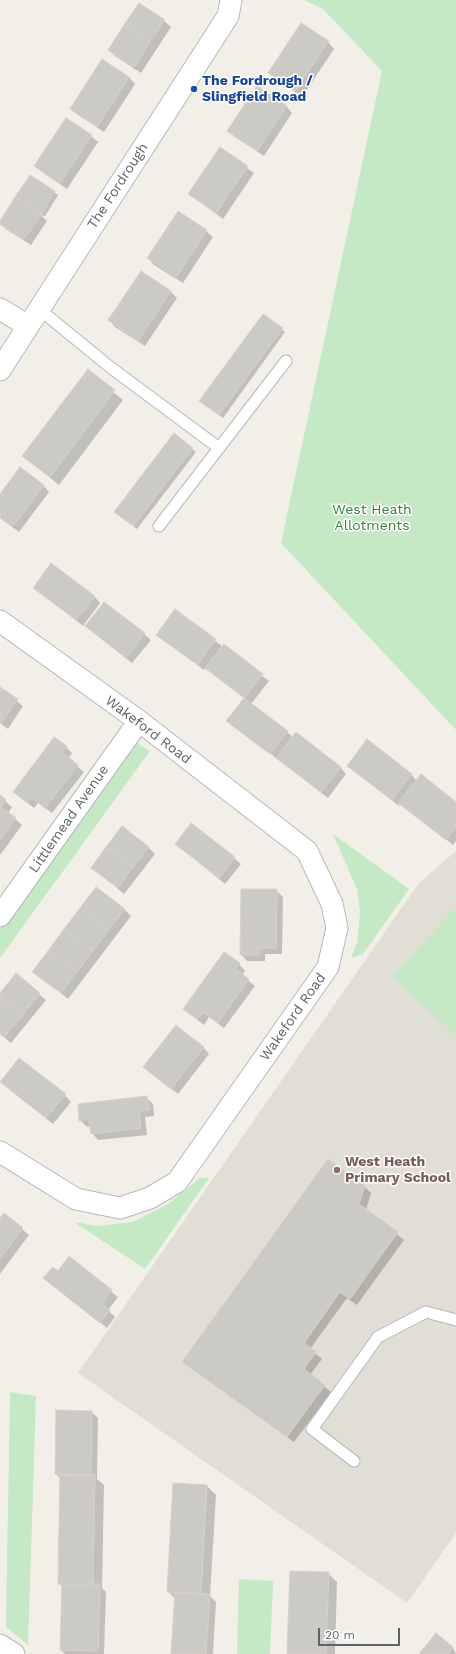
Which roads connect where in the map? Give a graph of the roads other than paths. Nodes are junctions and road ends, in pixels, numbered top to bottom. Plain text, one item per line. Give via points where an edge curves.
1 (231, 0) edge
2 (0, 309) edge
3 (34, 317) junction
4 (286, 361) dead end
5 (0, 370) edge
6 (219, 448) junction
7 (159, 526) dead end
8 (0, 621) edge
9 (139, 721) junction
10 (0, 916) edge
11 (0, 1152) edge
12 (456, 1320) edge
13 (354, 1461) dead end
14 (0, 1645) edge
15 (14, 1654) edge

1 - 3 street, The Fordrough via 228,16
2 - 3 street
3 - 5 street, The Fordrough
3 - 6 lane via 110,367
4 - 6 lane
6 - 7 lane
8 - 9 street, Wakeford Road
9 - 10 street, Littlemead Avenue
9 - 11 street, Wakeford Road via 307,851 332,904 337,928 328,967 177,1182 150,1198 120,1208 76,1199
12 - 13 lane via 426,1312 378,1337 312,1429
14 - 15 street

